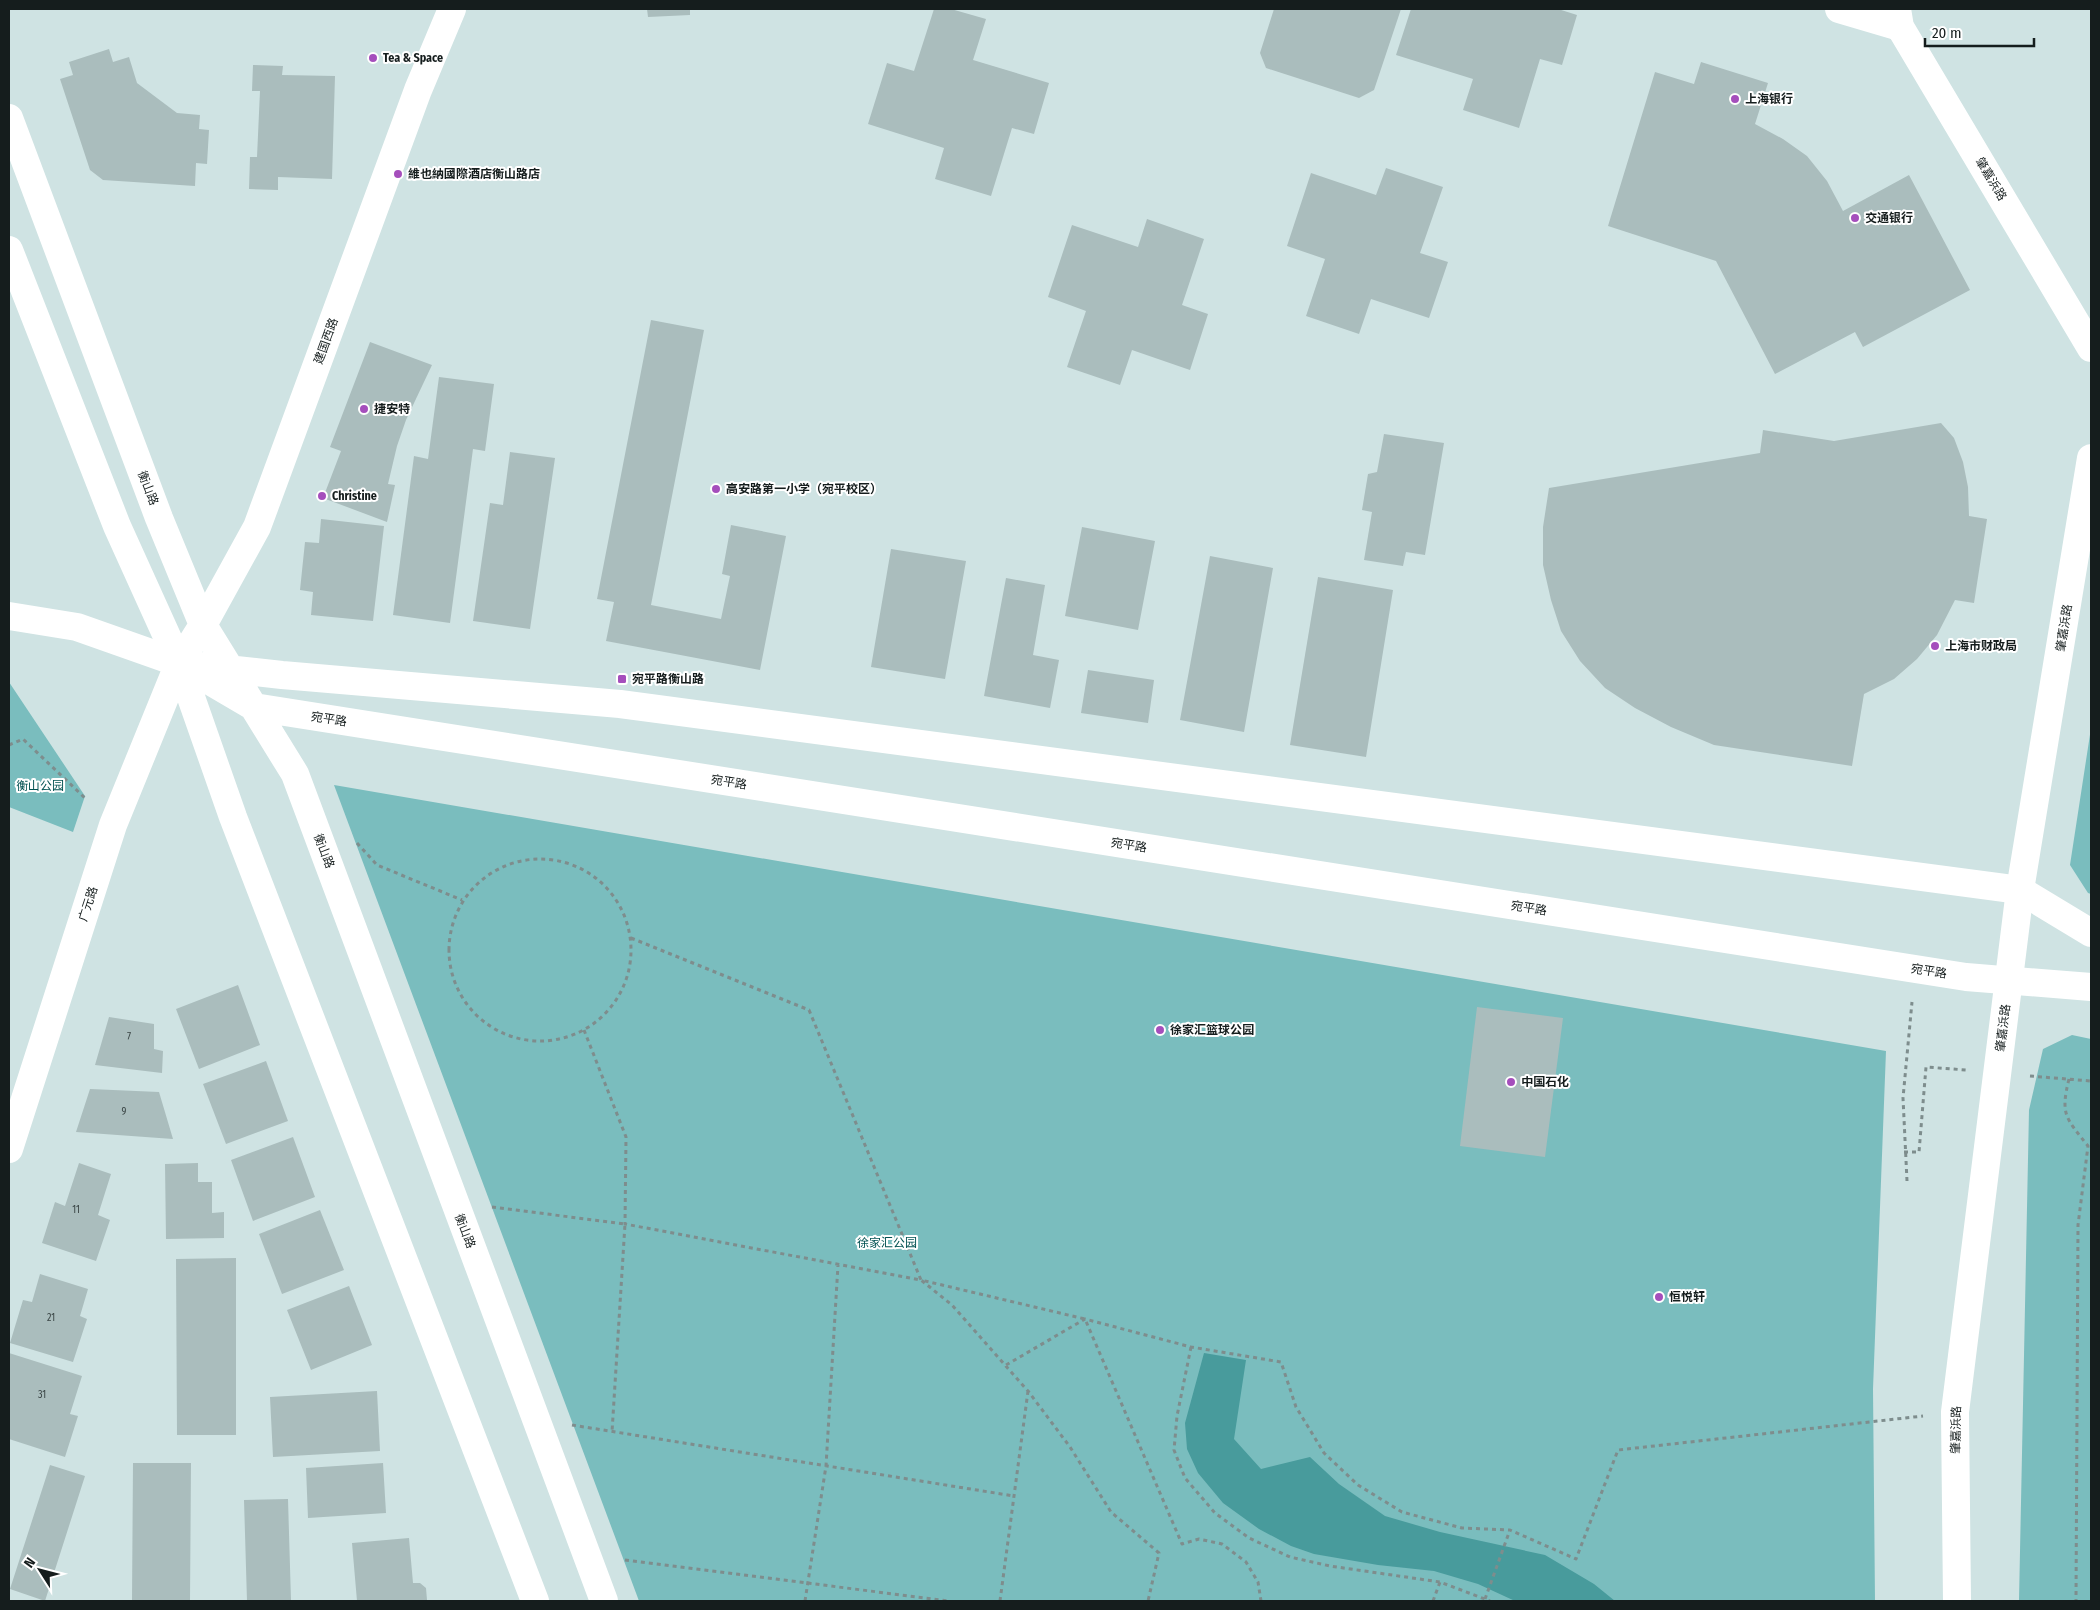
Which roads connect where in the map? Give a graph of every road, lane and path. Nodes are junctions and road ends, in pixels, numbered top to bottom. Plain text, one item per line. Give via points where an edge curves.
1 (452, 9) edge
2 (1839, 9) edge
3 (1898, 18) edge
4 (9, 118) edge
5 (9, 250) edge
6 (2091, 348) edge
7 (2091, 458) edge
8 (9, 616) edge
9 (204, 625) junction
10 (179, 663) junction
11 (232, 670) junction
12 (254, 707) junction
13 (9, 745) edge
14 (113, 825) junction
15 (352, 837) dead end
16 (2020, 890) junction
17 (462, 900) junction
18 (2091, 933) edge
19 (631, 938) junction
20 (2008, 981) junction
21 (2091, 987) edge
22 (1912, 1001) dead end
23 (584, 1030) junction
24 (1926, 1066) dead end
25 (2069, 1079) dead end
26 (9, 1149) edge
27 (1904, 1152) junction
28 (1907, 1181) dead end
29 (454, 1202) junction
30 (625, 1224) junction
31 (838, 1265) junction
32 (921, 1280) junction
33 (1085, 1319) junction
34 (1191, 1347) junction
35 (1006, 1365) junction
36 (1028, 1391) junction
37 (1955, 1412) junction
38 (536, 1419) junction
39 (612, 1432) junction
40 (826, 1466) junction
41 (1014, 1496) junction
42 (1510, 1530) junction
43 (586, 1556) junction
44 (1440, 1582) junction
45 (807, 1583) junction
46 (918, 1599) edge
47 (1485, 1599) junction
48 (535, 1601) edge
49 (604, 1601) edge
50 (805, 1601) edge
51 (949, 1601) edge
52 (1000, 1601) edge
53 (1148, 1601) edge
54 (1261, 1601) edge
55 (1433, 1601) edge
56 (1490, 1601) edge
57 (1957, 1601) edge
58 (2076, 1601) edge

1 - 9 main road, 建国西路 via 418,90 257,527
2 - 3 main road
3 - 6 main road, 肇嘉浜路
4 - 9 main road, 衡山路 via 159,518
5 - 10 main road via 117,526
7 - 16 main road, 肇嘉浜路
8 - 10 main road, 宛平路 via 77,627
9 - 10 main road, 建国西路
9 - 11 main road, 衡山路
10 - 11 main road, 宛平路
10 - 12 main road, 宛平路
10 - 14 main road, 广元路
10 - 48 main road via 233,817
11 - 12 main road, 衡山路
11 - 16 main road, 宛平路 via 620,704
12 - 20 main road, 宛平路 via 1966,977
12 - 29 main road, 衡山路 via 295,774
13 - 14 path via 23,738
14 - 26 main road, 广元路
15 - 17 path via 377,865
16 - 18 main road, 宛平路
16 - 20 main road, 肇嘉浜路
17 - 19 path via 484,877 512,862 545,858 575,865 602,882 622,907
17 - 23 path via 450,928 448,958 455,988 473,1013 497,1032 526,1041 556,1040
19 - 23 path via 631,965 622,991 606,1014
19 - 32 path via 809,1010
20 - 21 main road, 宛平路
20 - 37 main road, 肇嘉浜路
22 - 27 path via 1903,1098
23 - 30 path via 626,1137
24 - 27 path via 1919,1152
25 - 58 path via 2063,1104 2069,1122 2088,1146 2078,1225
27 - 28 path
29 - 30 path
29 - 38 main road, 衡山路
30 - 31 path
30 - 39 path
31 - 32 path
31 - 40 path
32 - 33 path
32 - 35 path via 952,1305
33 - 34 path
33 - 35 path
33 - 54 path via 1182,1544 1199,1539 1222,1544 1246,1562 1258,1582
34 - 42 path via 1281,1362 1296,1407 1324,1453 1358,1485 1402,1512 1462,1528
34 - 44 path via 1176,1416 1174,1450 1185,1478 1215,1513 1249,1538 1290,1557
35 - 36 path
36 - 41 path
36 - 53 path via 1070,1447 1111,1512 1159,1553
37 - 42 path via 1618,1450 1576,1558
37 - 57 main road, 肇嘉浜路
38 - 39 path
38 - 43 main road, 衡山路
39 - 40 path
40 - 41 path
40 - 45 path
41 - 52 path
42 - 47 path
43 - 45 path
43 - 49 main road, 衡山路
44 - 47 path
44 - 55 path
45 - 46 path
45 - 50 path
46 - 51 path
47 - 56 path

